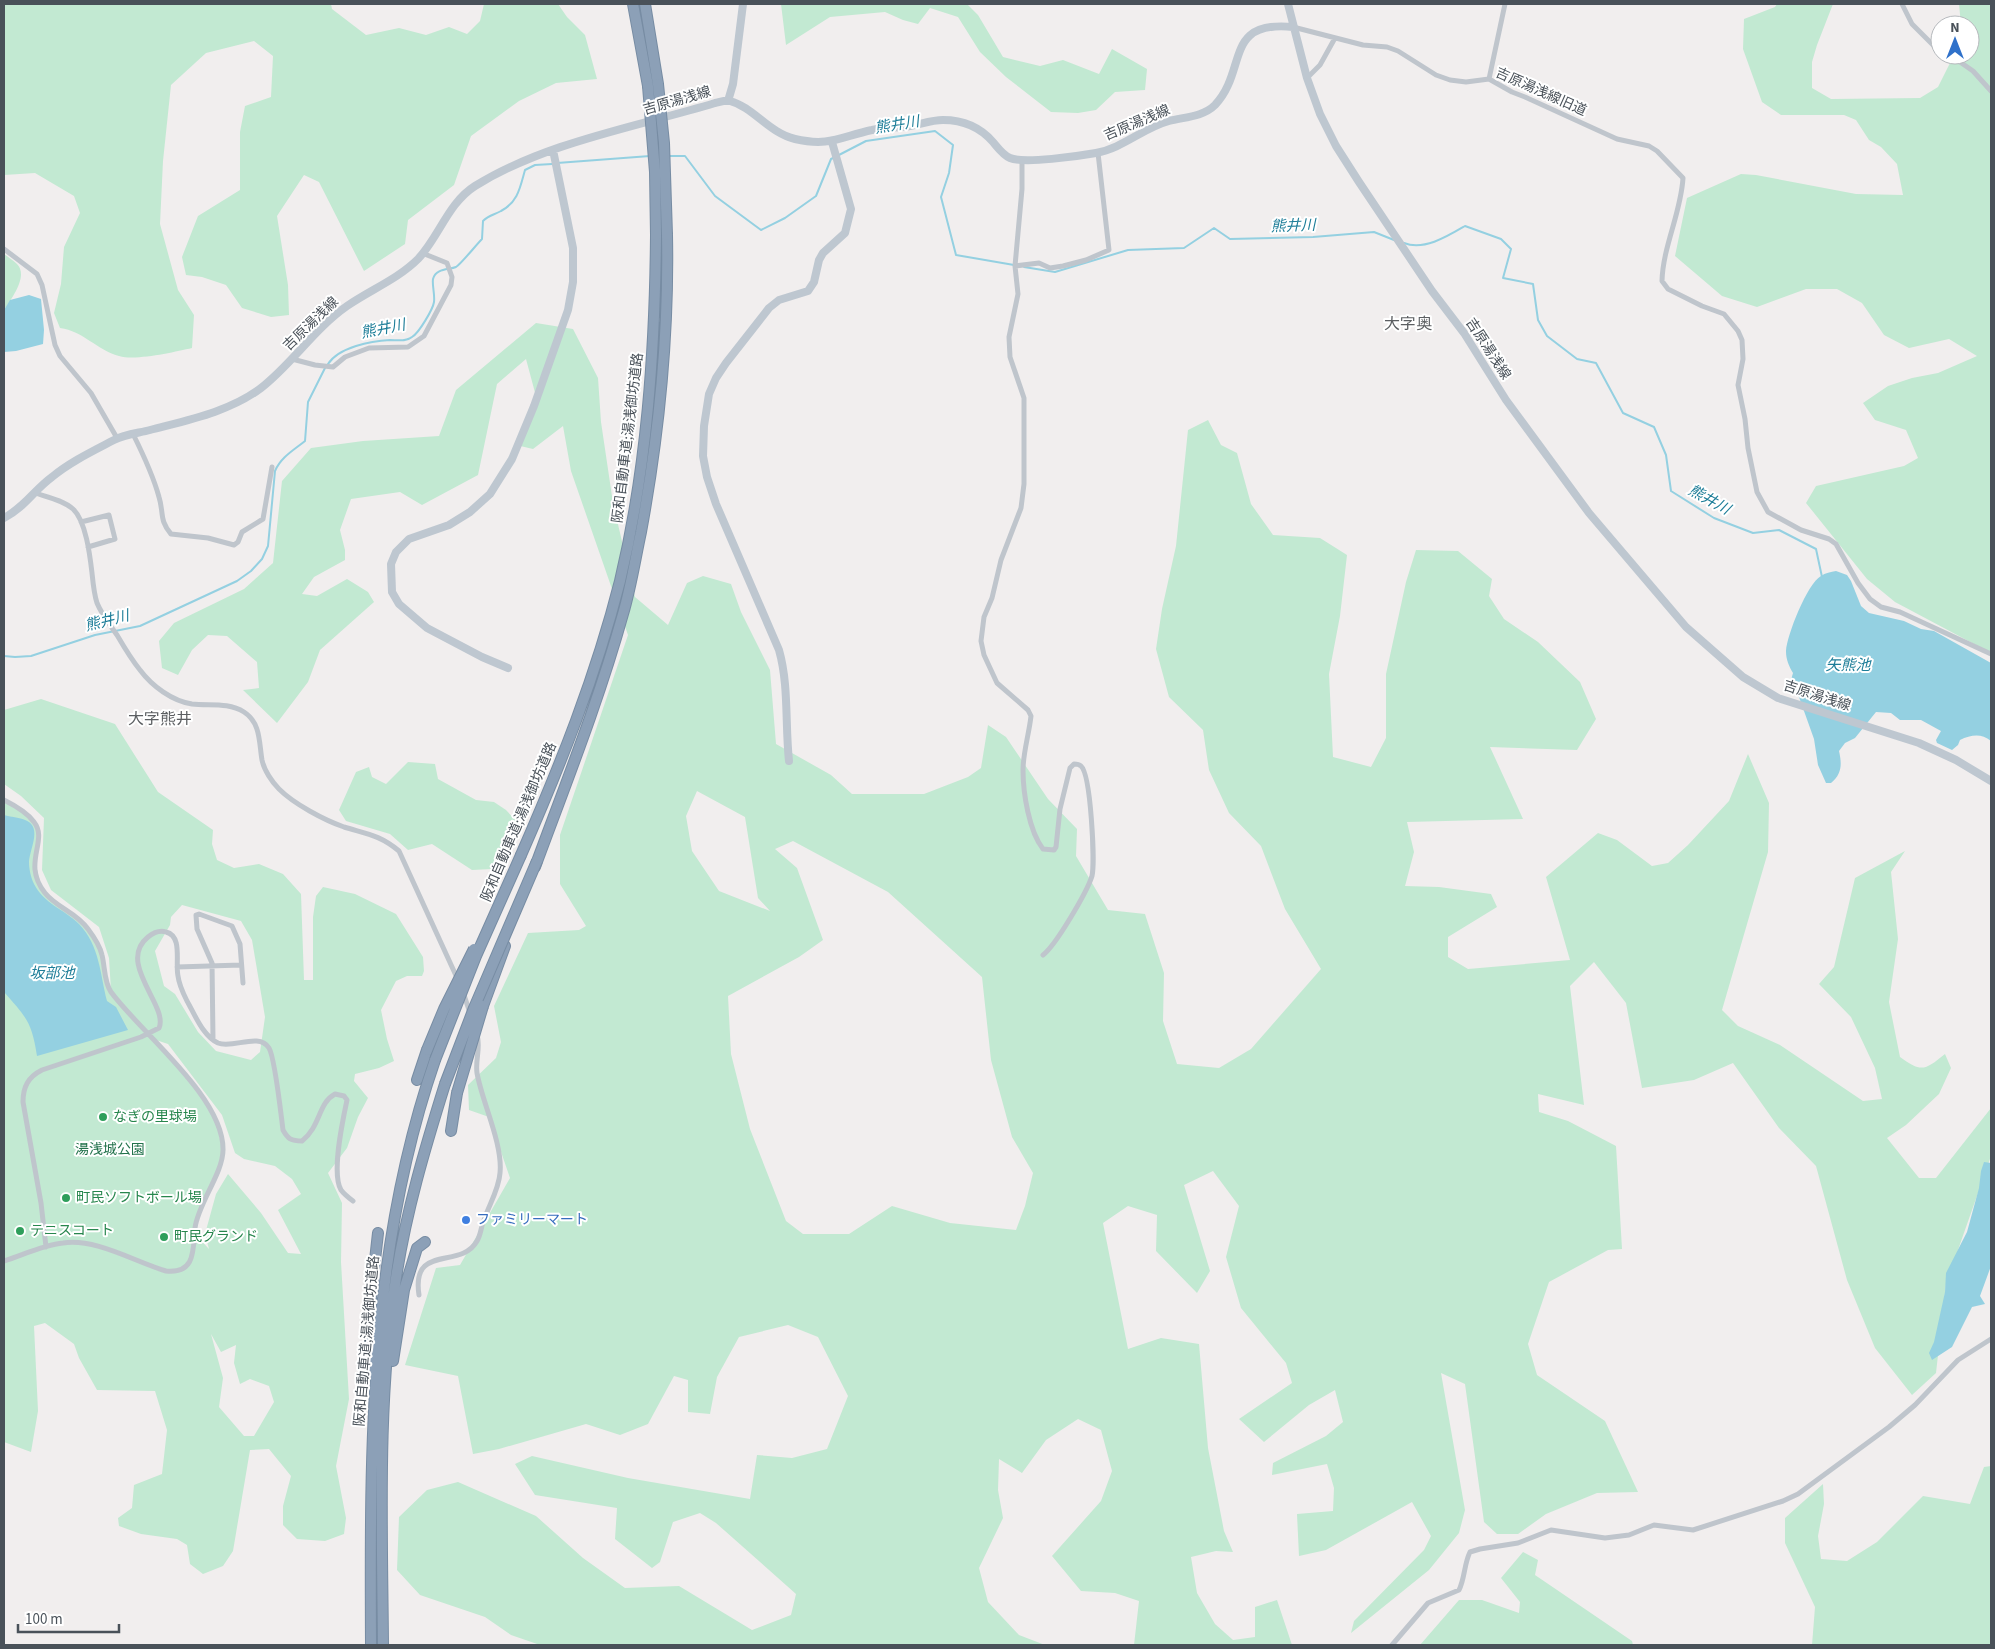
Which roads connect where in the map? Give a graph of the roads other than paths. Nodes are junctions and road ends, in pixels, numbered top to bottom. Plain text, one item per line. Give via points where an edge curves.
1 (633, 4) edge
2 (645, 4) edge
3 (743, 4) edge
4 (1288, 4) edge
5 (1505, 4) edge
6 (1902, 4) edge
7 (1293, 27) junction
8 (1335, 38) junction
9 (1930, 42) edge
10 (1964, 65) edge
11 (1306, 78) junction
12 (1489, 79) junction
13 (653, 85) junction
14 (1991, 91) edge
15 (728, 101) junction
16 (832, 142) junction
17 (553, 150) junction
18 (1098, 152) junction
19 (1022, 160) junction
20 (662, 235) junction
21 (4, 249) edge
22 (422, 253) junction
23 (1015, 266) junction
24 (292, 359) junction
25 (133, 434) junction
26 (117, 438) junction
27 (272, 468) dead end
28 (35, 493) junction
29 (4, 518) edge
30 (81, 522) junction
31 (88, 547) junction
32 (1991, 654) edge
33 (508, 668) dead end
34 (789, 761) dead end
35 (1991, 782) edge
36 (4, 800) edge
37 (537, 860) junction
38 (503, 898) junction
39 (1043, 955) dead end
40 (241, 965) junction
41 (212, 966) junction
42 (176, 967) junction
43 (242, 983) dead end
44 (148, 1034) junction
45 (213, 1039) junction
46 (417, 1080) dead end
47 (451, 1131) dead end
48 (353, 1201) dead end
49 (378, 1233) dead end
50 (425, 1242) dead end
51 (46, 1247) junction
52 (4, 1261) edge
53 (419, 1295) dead end
54 (1991, 1338) edge
55 (372, 1438) junction
56 (383, 1453) junction
57 (371, 1645) edge
58 (383, 1645) edge
59 (1392, 1645) edge

1 - 13 highway, 阪和自動車道;湯浅御坊道路
2 - 13 highway, 阪和自動車道;湯浅御坊道路
3 - 15 main road
4 - 7 main road
5 - 12 street
6 - 9 street via 1912,24
7 - 8 street, 吉原湯浅線旧道
7 - 11 main road, 吉原湯浅線
7 - 18 main road, 吉原湯浅線 via 1261,27 1246,38 1225,89 1215,105 1203,114 1148,129 1115,148
8 - 11 street via 1320,65
8 - 12 street, 吉原湯浅線旧道 via 1398,51 1450,80
10 - 14 street
11 - 35 main road, 吉原湯浅線 via 1336,146 1506,400 1589,513 1686,627 1743,677 1778,698 1927,746
12 - 32 street, 吉原湯浅線旧道 via 1616,139 1649,146 1683,178 1662,281 1668,289 1724,314 1738,331 1743,358 1738,385 1748,448 1757,492 1768,512 1836,544 1858,583 1881,607 1900,612
13 - 20 highway, 阪和自動車道;湯浅御坊道路, bridge via 664,143
15 - 16 main road, 吉原湯浅線 via 738,104 776,132 793,139
15 - 17 main road, 吉原湯浅線
16 - 19 main road, 吉原湯浅線 via 878,128 942,120 970,125 982,131 1010,158
16 - 34 main road via 851,209 845,233 823,253 808,291 779,300 769,308 726,363 709,394 704,426 703,456 716,504 780,650 785,669
17 - 22 main road, 吉原湯浅線 via 472,188 454,206
17 - 33 main road via 573,248 573,282 568,310 534,406 512,459 490,494 449,525 409,539 396,552 391,564 392,592 399,604 427,628
18 - 19 main road, 吉原湯浅線
18 - 23 street via 1108,250 1063,266 1050,268 1039,263
19 - 23 street
20 - 37 highway, 阪和自動車道;湯浅御坊道路 via 667,317 647,499 624,611 578,755
20 - 38 highway, 阪和自動車道;湯浅御坊道路, bridge via 638,484 620,579 588,689
21 - 26 street via 37,274 55,346 91,393
22 - 24 main road, 吉原湯浅線 via 403,271 333,317
22 - 24 street via 447,263 452,277 451,285 424,336 408,347 369,348 345,357 333,367
23 - 39 street via 1018,294 1009,337 1010,357 1024,398 1024,484 1021,508 1001,560 984,617 981,641 997,683 1031,716 1023,770 1027,806 1039,845 1049,851 1056,847 1060,809 1070,768 1074,764 1081,766 1086,774 1093,818 1092,876 1062,933
24 - 25 main road, 吉原湯浅線 via 260,389 217,412
25 - 26 main road, 吉原湯浅線
25 - 27 street via 160,499 163,526 171,534 234,545 242,532 263,519
26 - 28 main road, 吉原湯浅線 via 70,464
28 - 29 main road, 吉原湯浅線 via 17,511
28 - 30 street via 65,504 78,514
30 - 31 street
30 - 31 street via 109,515 115,539
31 - 53 street via 97,602 140,671 155,686 179,701 227,705 245,713 260,737 263,761 279,789 321,816 373,834 399,851 460,984 479,1041 477,1072 498,1149 500,1173 477,1241 469,1251 428,1262 421,1271
36 - 44 street via 37,826 39,839 35,876 42,890 55,903 78,917 88,929 102,955 110,990
37 - 47 highway, bridge via 483,1006 457,1093
37 - 56 highway, 阪和自動車道;湯浅御坊道路, bridge via 474,1008 445,1084 421,1162 399,1255 387,1355
38 - 46 highway, bridge via 466,962 440,1018
38 - 55 highway, 阪和自動車道;湯浅御坊道路, bridge via 435,1060 417,1120 390,1241 377,1341
40 - 41 street
40 - 41 street via 240,944 232,926 198,914 196,928
40 - 43 street
41 - 42 street
41 - 45 street
42 - 44 street via 176,943 172,935 161,931 147,938 139,952 139,966 160,1022 159,1028
42 - 45 street via 186,999
44 - 51 street via 42,1070 33,1075 26,1085 23,1102
44 - 51 street via 201,1095 223,1144 221,1162 197,1220 191,1260 178,1271 166,1271 80,1242
45 - 48 street via 228,1044 262,1042 269,1047 283,1130 293,1141 302,1140 315,1128 328,1097 335,1094 344,1096 347,1100 341,1124 338,1179 341,1190
49 - 55 highway via 369,1330
50 - 56 highway via 417,1248 404,1290
51 - 52 street
54 - 59 street via 1958,1360 1889,1427 1798,1494 1693,1530 1654,1525 1629,1535 1605,1538 1551,1530 1518,1543 1470,1552 1459,1590 1428,1603
55 - 57 highway, 阪和自動車道;湯浅御坊道路
56 - 58 highway, 阪和自動車道;湯浅御坊道路

